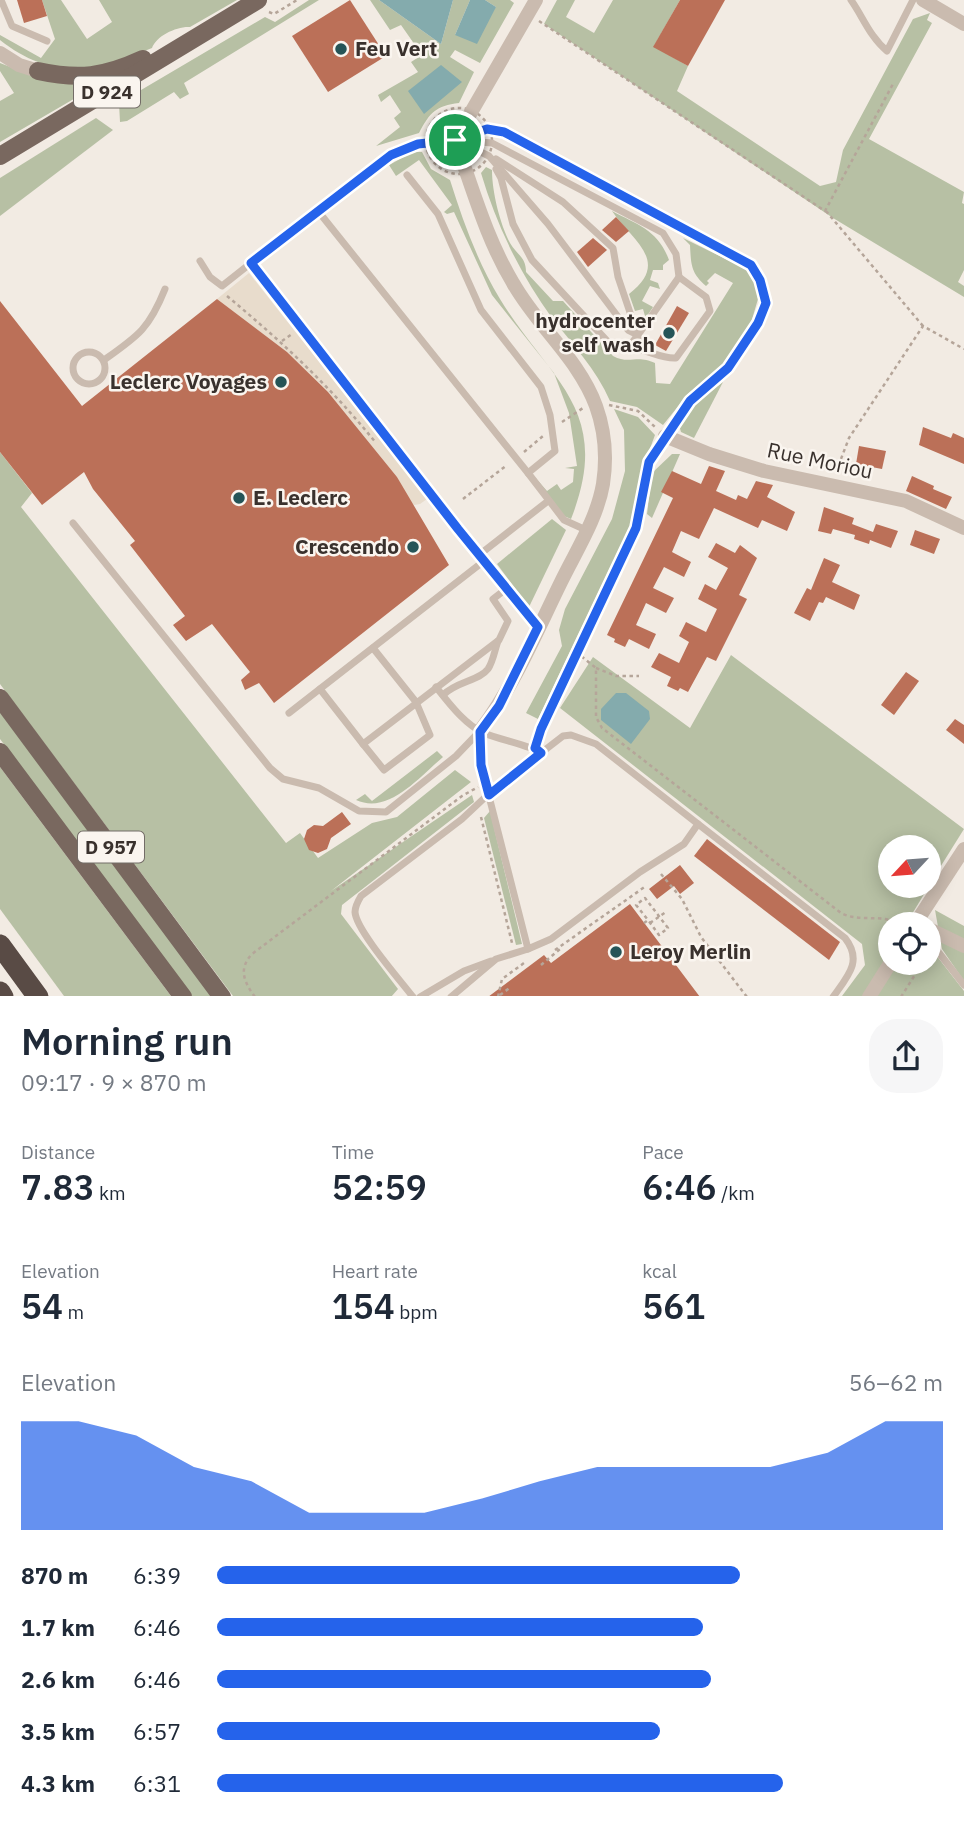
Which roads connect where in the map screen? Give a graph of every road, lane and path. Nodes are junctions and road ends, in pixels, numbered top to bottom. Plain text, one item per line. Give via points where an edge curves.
1 (1, 0) edge
2 (258, 0) edge
3 (536, 0) edge
4 (851, 0) edge
5 (914, 0) edge
6 (923, 0) edge
7 (529, 14) junction
8 (964, 24) edge
9 (47, 41) dead end
10 (0, 53) edge
11 (167, 56) junction
12 (38, 71) joint
13 (894, 82) dead end
14 (461, 107) dead end
15 (484, 119) dead end
16 (491, 132) junction
17 (427, 133) dead end
18 (455, 140) junction
19 (428, 153) dead end
20 (0, 156) edge
21 (486, 157) junction
22 (476, 169) dead end
23 (457, 174) dead end
24 (407, 175) dead end
25 (318, 211) junction
26 (825, 211) junction
27 (200, 261) dead end
28 (251, 263) junction
29 (679, 276) junction
30 (165, 289) dead end
31 (224, 293) dead end
32 (923, 326) junction
33 (295, 331) dead end
34 (638, 335) junction
35 (282, 341) junction
36 (286, 345) junction
37 (282, 348) dead end
38 (628, 348) junction
39 (642, 348) junction
40 (964, 349) edge
41 (104, 360) junction
42 (606, 406) dead end
43 (666, 436) junction
44 (381, 449) dead end
45 (527, 473) junction
46 (831, 485) junction
47 (548, 501) junction
48 (74, 523) dead end
49 (964, 528) edge
50 (586, 530) junction
51 (481, 558) junction
52 (506, 589) junction
53 (538, 627) junction
54 (499, 639) junction
55 (373, 648) junction
56 (576, 652) junction
57 (596, 668) junction
58 (639, 677) dead end
59 (436, 687) junction
60 (320, 689) junction
61 (443, 695) junction
62 (0, 698) edge
63 (416, 702) junction
64 (289, 713) dead end
65 (480, 732) junction
66 (363, 744) junction
67 (538, 751) junction
68 (0, 752) edge
69 (485, 783) junction
70 (489, 795) junction
71 (481, 817) dead end
72 (698, 824) junction
73 (964, 849) edge
74 (661, 874) dead end
75 (666, 912) dead end
76 (928, 912) edge
77 (660, 917) junction
78 (878, 919) edge
79 (647, 922) junction
80 (941, 935) edge
81 (513, 945) dead end
82 (0, 946) edge
83 (964, 946) edge
84 (561, 948) dead end
85 (528, 949) junction
86 (941, 955) edge
87 (496, 959) junction
88 (541, 965) dead end
89 (883, 975) edge
90 (915, 975) edge
91 (964, 985) edge
92 (511, 987) dead end
93 (500, 995) dead end
94 (38, 996) edge
95 (183, 996) edge
96 (222, 996) edge
97 (255, 996) edge
98 (413, 996) edge
99 (420, 996) edge
100 (451, 996) edge
101 (747, 996) edge
102 (833, 996) edge
103 (869, 996) edge
104 (901, 996) edge

1 - 9 lane via 12,26
2 - 11 main road, D 924
3 - 7 street
4 - 5 lane via 871,36 887,51
6 - 8 street
7 - 18 street
7 - 26 path
10 - 12 street
11 - 12 main road via 84,77
11 - 20 main road, D 924
13 - 26 path
14 - 17 path via 438,114
15 - 16 path
16 - 18 path
16 - 43 path via 504,132 751,265 766,303 758,323 728,368 690,401
18 - 21 lane
18 - 25 lane via 418,144 391,155
18 - 29 lane via 492,143 663,233 676,254
18 - 50 street via 486,229 508,274 575,367 597,409 605,463
19 - 23 path via 437,166
21 - 22 path
21 - 34 lane via 548,224 628,330
21 - 34 lane via 563,202 613,248
21 - 38 lane via 501,178 513,224 531,260 607,342
24 - 45 lane via 438,214 481,310 541,387 555,451
25 - 28 lane
25 - 45 lane
26 - 32 path
27 - 28 lane via 222,286
28 - 51 lane
29 - 34 lane
29 - 39 lane via 706,297 710,311 676,358 666,359
30 - 41 lane via 142,333
31 - 35 path
32 - 40 path
32 - 46 path via 849,438
33 - 35 path
34 - 38 lane
34 - 39 lane
35 - 36 path
36 - 37 path
36 - 44 path
38 - 39 lane
41 - 41 lane via 95,352 80,354 75,374 85,383 95,383 104,376
42 - 43 path via 638,411
43 - 46 street, Rue Moriou via 738,464
43 - 56 path via 649,462 636,528
45 - 47 lane
46 - 49 street, Rue Moriou via 914,504
47 - 50 lane via 564,520
47 - 51 lane
48 - 65 lane via 283,779 319,788 359,811 386,812
50 - 53 street
51 - 52 lane
51 - 55 lane
52 - 53 lane
52 - 54 lane via 493,599 508,621
53 - 65 street via 499,706
54 - 59 lane
54 - 61 lane via 488,669 453,685
55 - 60 lane
55 - 63 lane
56 - 57 path
56 - 67 path
57 - 58 path via 616,676
57 - 78 path via 596,717 602,728 841,913 858,920
59 - 61 lane
59 - 63 lane
60 - 64 lane
60 - 66 lane
61 - 65 lane
62 - 96 main road, D 957
63 - 66 lane
63 - 66 lane via 430,735 384,770
65 - 67 lane
65 - 69 lane
67 - 70 lane
67 - 72 lane via 571,735 596,744
68 - 95 main road, D 957
69 - 70 lane
69 - 97 path via 252,954 243,976
70 - 85 lane
70 - 98 lane via 360,896 356,904 360,926
71 - 81 path
72 - 85 lane via 684,844 551,939
72 - 102 lane via 845,937 853,948 853,964
73 - 76 street
74 - 101 path via 682,899 701,937
75 - 77 path
77 - 79 path
77 - 79 path via 668,928 659,935
77 - 79 path via 645,898 636,905
80 - 83 street
82 - 94 highway
84 - 88 path
85 - 87 lane
86 - 91 lane
87 - 99 lane
87 - 100 lane
89 - 103 street
90 - 104 path
92 - 93 path

